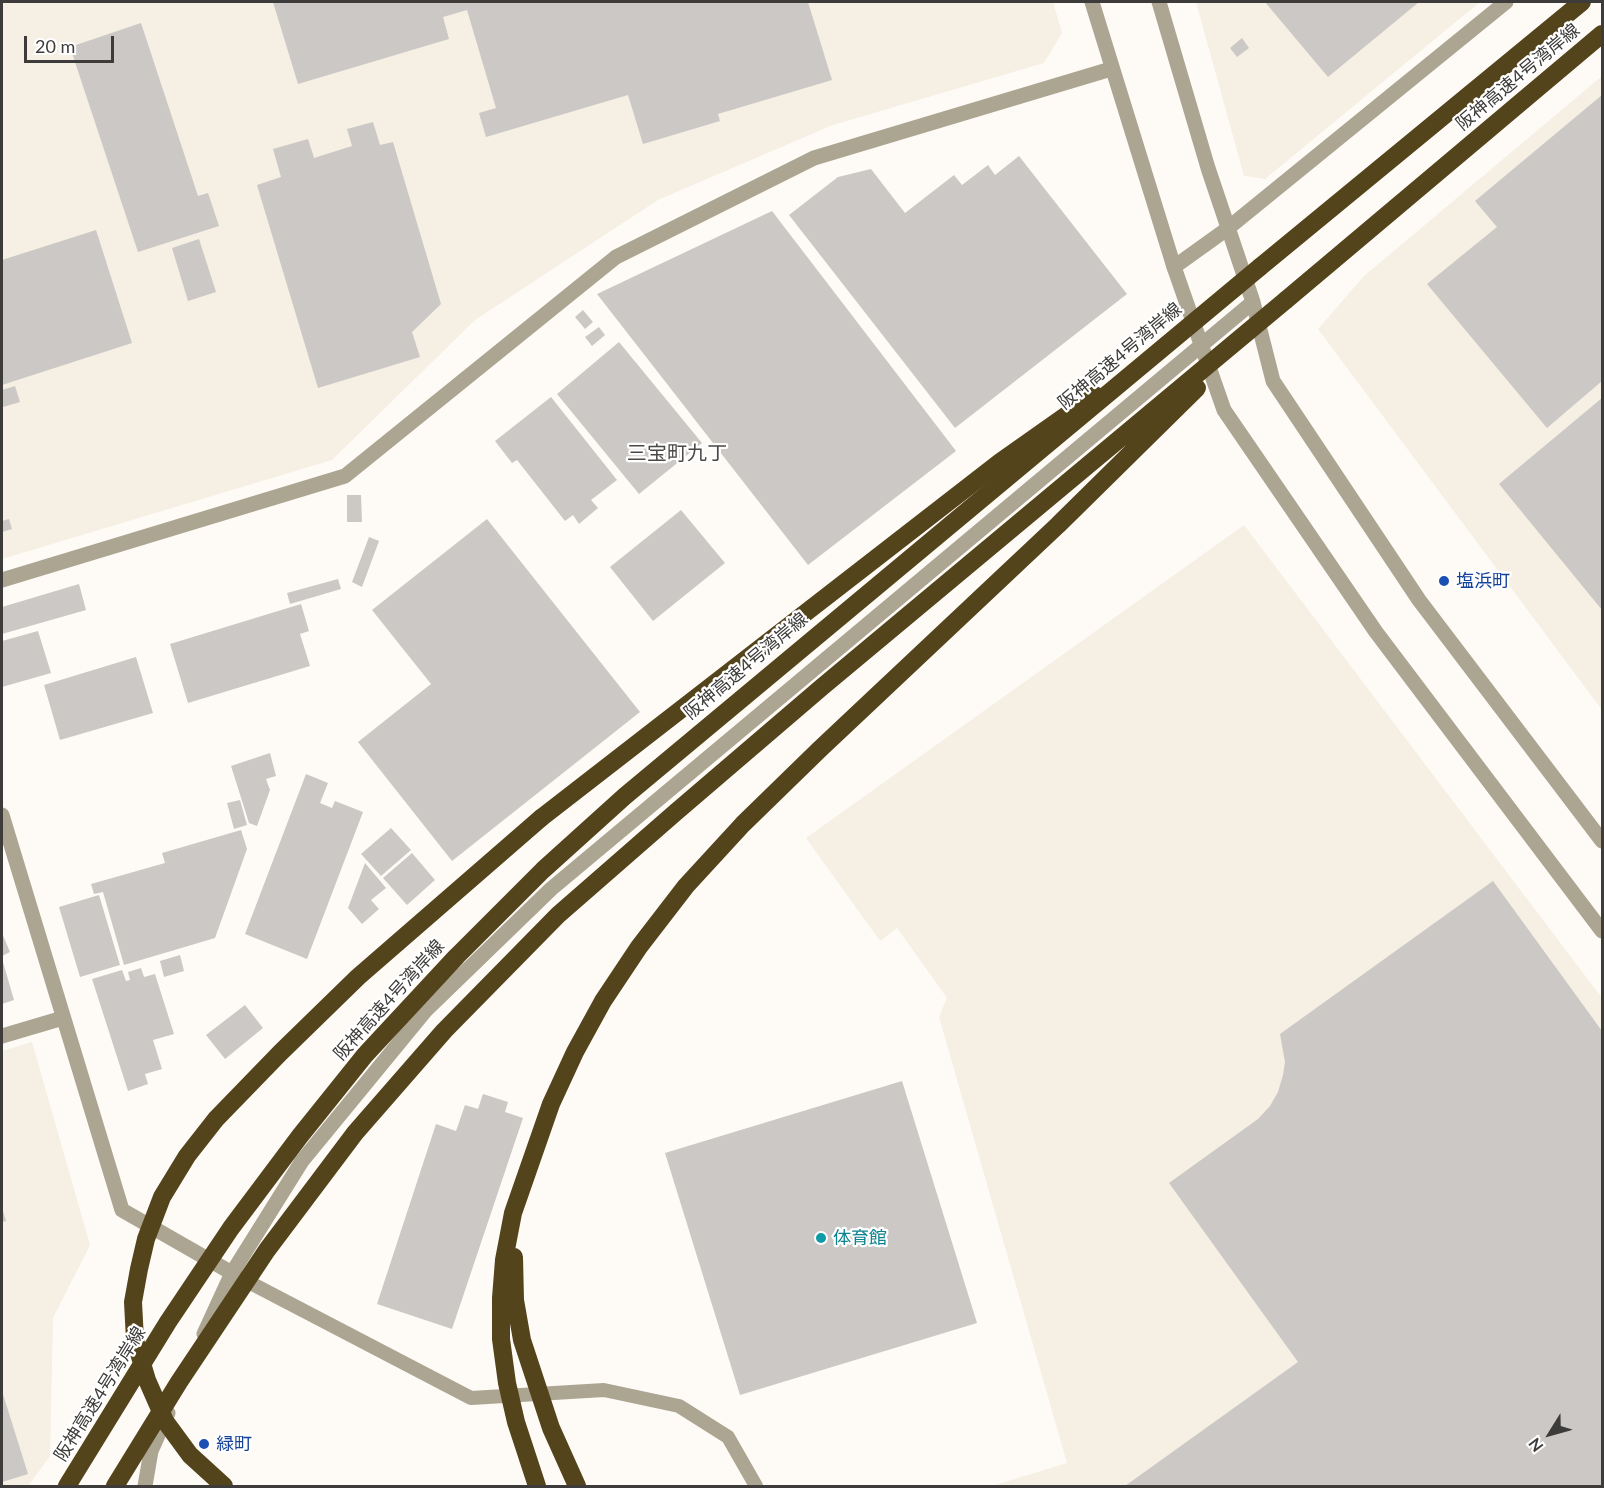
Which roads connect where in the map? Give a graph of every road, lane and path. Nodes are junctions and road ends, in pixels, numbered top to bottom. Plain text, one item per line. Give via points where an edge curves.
1 (1092, 2) edge
2 (1159, 2) edge
3 (1506, 2) edge
4 (1582, 2) edge
5 (1602, 34) edge
6 (1111, 69) junction
7 (1227, 229) junction
8 (1174, 267) junction
9 (1286, 300) junction
10 (1253, 303) junction
11 (1167, 344) junction
12 (1201, 347) junction
13 (2, 580) edge
14 (2, 815) edge
15 (1602, 841) edge
16 (1602, 931) edge
17 (63, 1018) junction
18 (2, 1036) edge
19 (529, 1164) junction
20 (232, 1273) junction
21 (68, 1486) edge
22 (116, 1486) edge
23 (145, 1486) edge
24 (224, 1486) edge
25 (537, 1486) edge
26 (577, 1486) edge
27 (756, 1486) edge

1 - 6 street
2 - 7 street
3 - 7 street
4 - 11 highway, 阪神高速4号湾岸線, bridge
5 - 9 highway, 阪神高速4号湾岸線
6 - 8 street
6 - 13 street via 814,158 616,257 345,476
7 - 8 street
7 - 10 street
8 - 12 street
9 - 19 highway, bridge via 1058,525 743,824 687,886 639,946 603,1001 551,1104
9 - 22 highway, 阪神高速4号湾岸線, bridge via 676,812 558,915 444,1030 355,1133 267,1250
10 - 12 street
10 - 15 street via 1273,381 1419,600
11 - 21 highway, 阪神高速4号湾岸線, bridge via 625,796 457,956 365,1055 231,1228 168,1322
11 - 24 highway, bridge via 1000,462 541,818 358,977 216,1119 162,1197 146,1239 133,1302 135,1340 165,1420 190,1455
12 - 16 street via 1224,410 1376,632
12 - 20 street via 551,889 426,1010 302,1161
14 - 17 street
17 - 18 street
17 - 20 street via 122,1210
19 - 25 highway, bridge via 504,1260 501,1339 516,1422
19 - 26 highway, bridge via 518,1214 515,1300 534,1382
20 - 23 street via 151,1451
20 - 27 lane via 471,1398 604,1390 679,1406 728,1437

